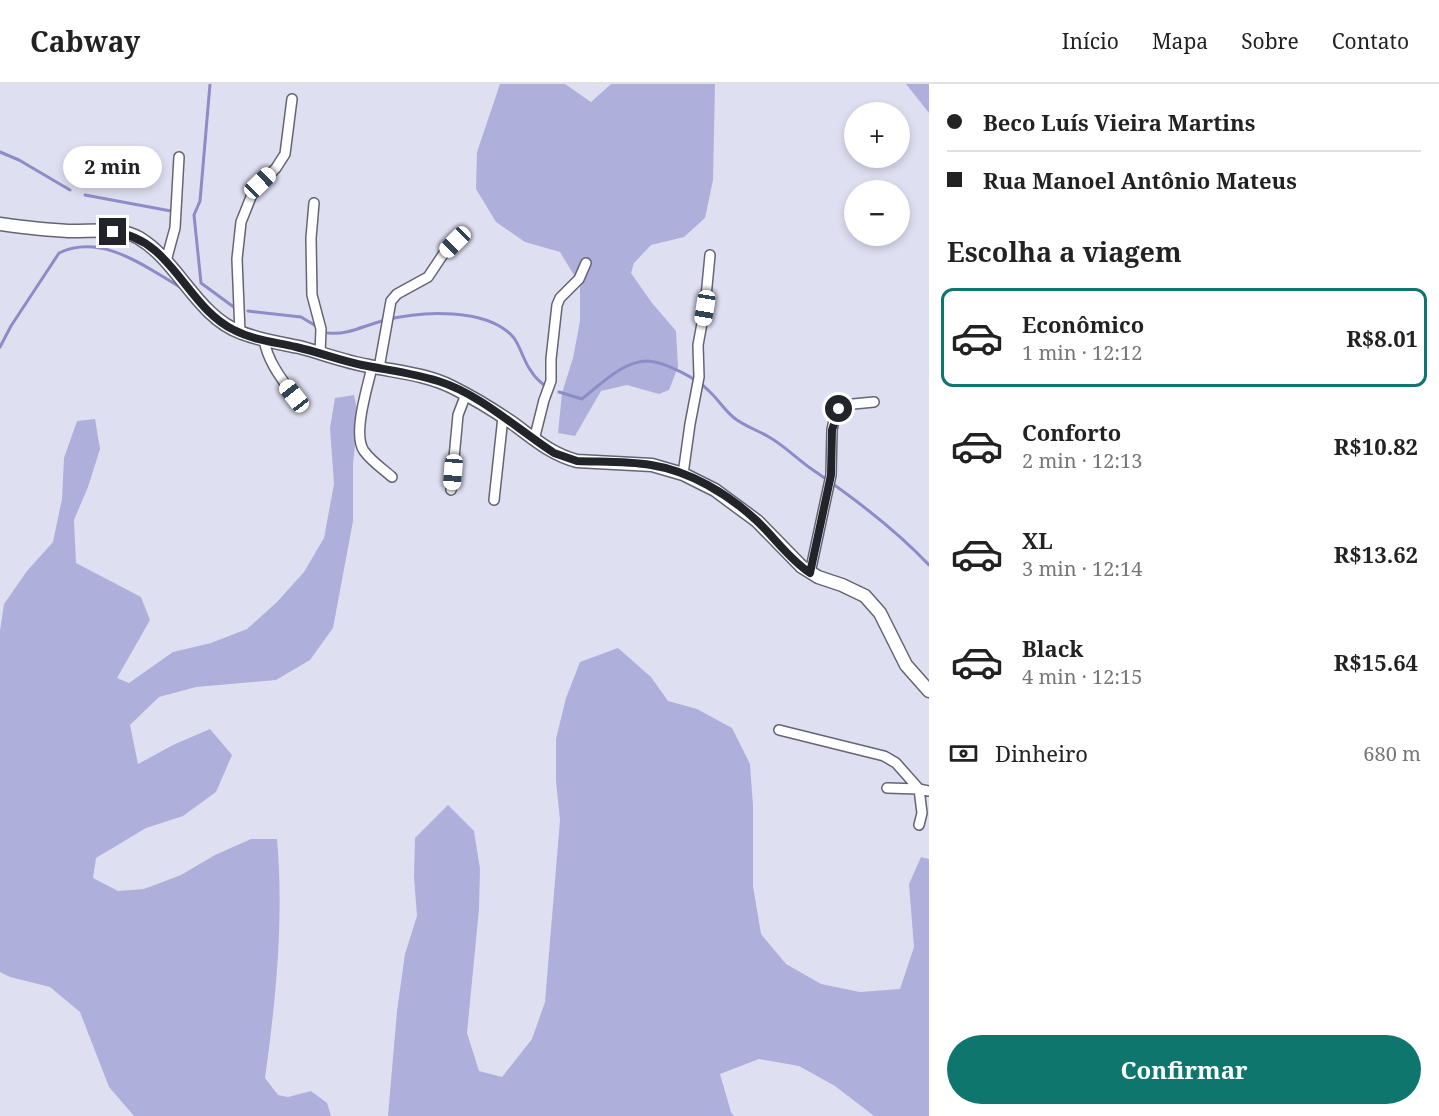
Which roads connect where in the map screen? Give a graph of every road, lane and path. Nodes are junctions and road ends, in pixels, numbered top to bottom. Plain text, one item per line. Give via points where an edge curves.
1 (292, 99) dead end
2 (179, 157) dead end
3 (314, 203) dead end
4 (0, 224) edge
5 (455, 242) dead end
6 (710, 255) dead end
7 (166, 261) junction
8 (586, 263) dead end
9 (240, 333) junction
10 (264, 340) junction
11 (320, 353) junction
12 (376, 367) junction
13 (466, 394) junction
14 (294, 396) dead end
15 (874, 402) dead end
16 (503, 417) junction
17 (534, 440) junction
18 (683, 474) junction
19 (392, 477) dead end
20 (451, 490) dead end
21 (494, 500) dead end
22 (810, 573) junction
23 (929, 691) edge
24 (779, 730) dead end
25 (887, 788) dead end
26 (924, 790) edge
27 (919, 825) dead end

1 - 9 street via 285,154 253,192 241,222 237,259
2 - 7 street via 175,228
3 - 11 street via 312,295 321,329
4 - 7 street via 129,233 150,245
5 - 12 street via 428,277 394,298
6 - 18 street via 698,345 698,392
7 - 9 street via 213,314
8 - 17 street via 579,279 557,305 551,381
9 - 10 street
10 - 11 street
10 - 14 street via 266,352
11 - 12 street
12 - 13 street via 440,381
12 - 19 street via 361,420 361,445
13 - 16 street
13 - 20 street via 458,415
15 - 22 street via 849,403 839,409 832,430 831,475
16 - 17 street
16 - 21 street
17 - 18 street via 577,461 652,465
18 - 22 street via 716,490 745,511
22 - 23 street via 857,591 874,604 902,658
24 - 26 street via 884,756
25 - 26 street
26 - 27 street

